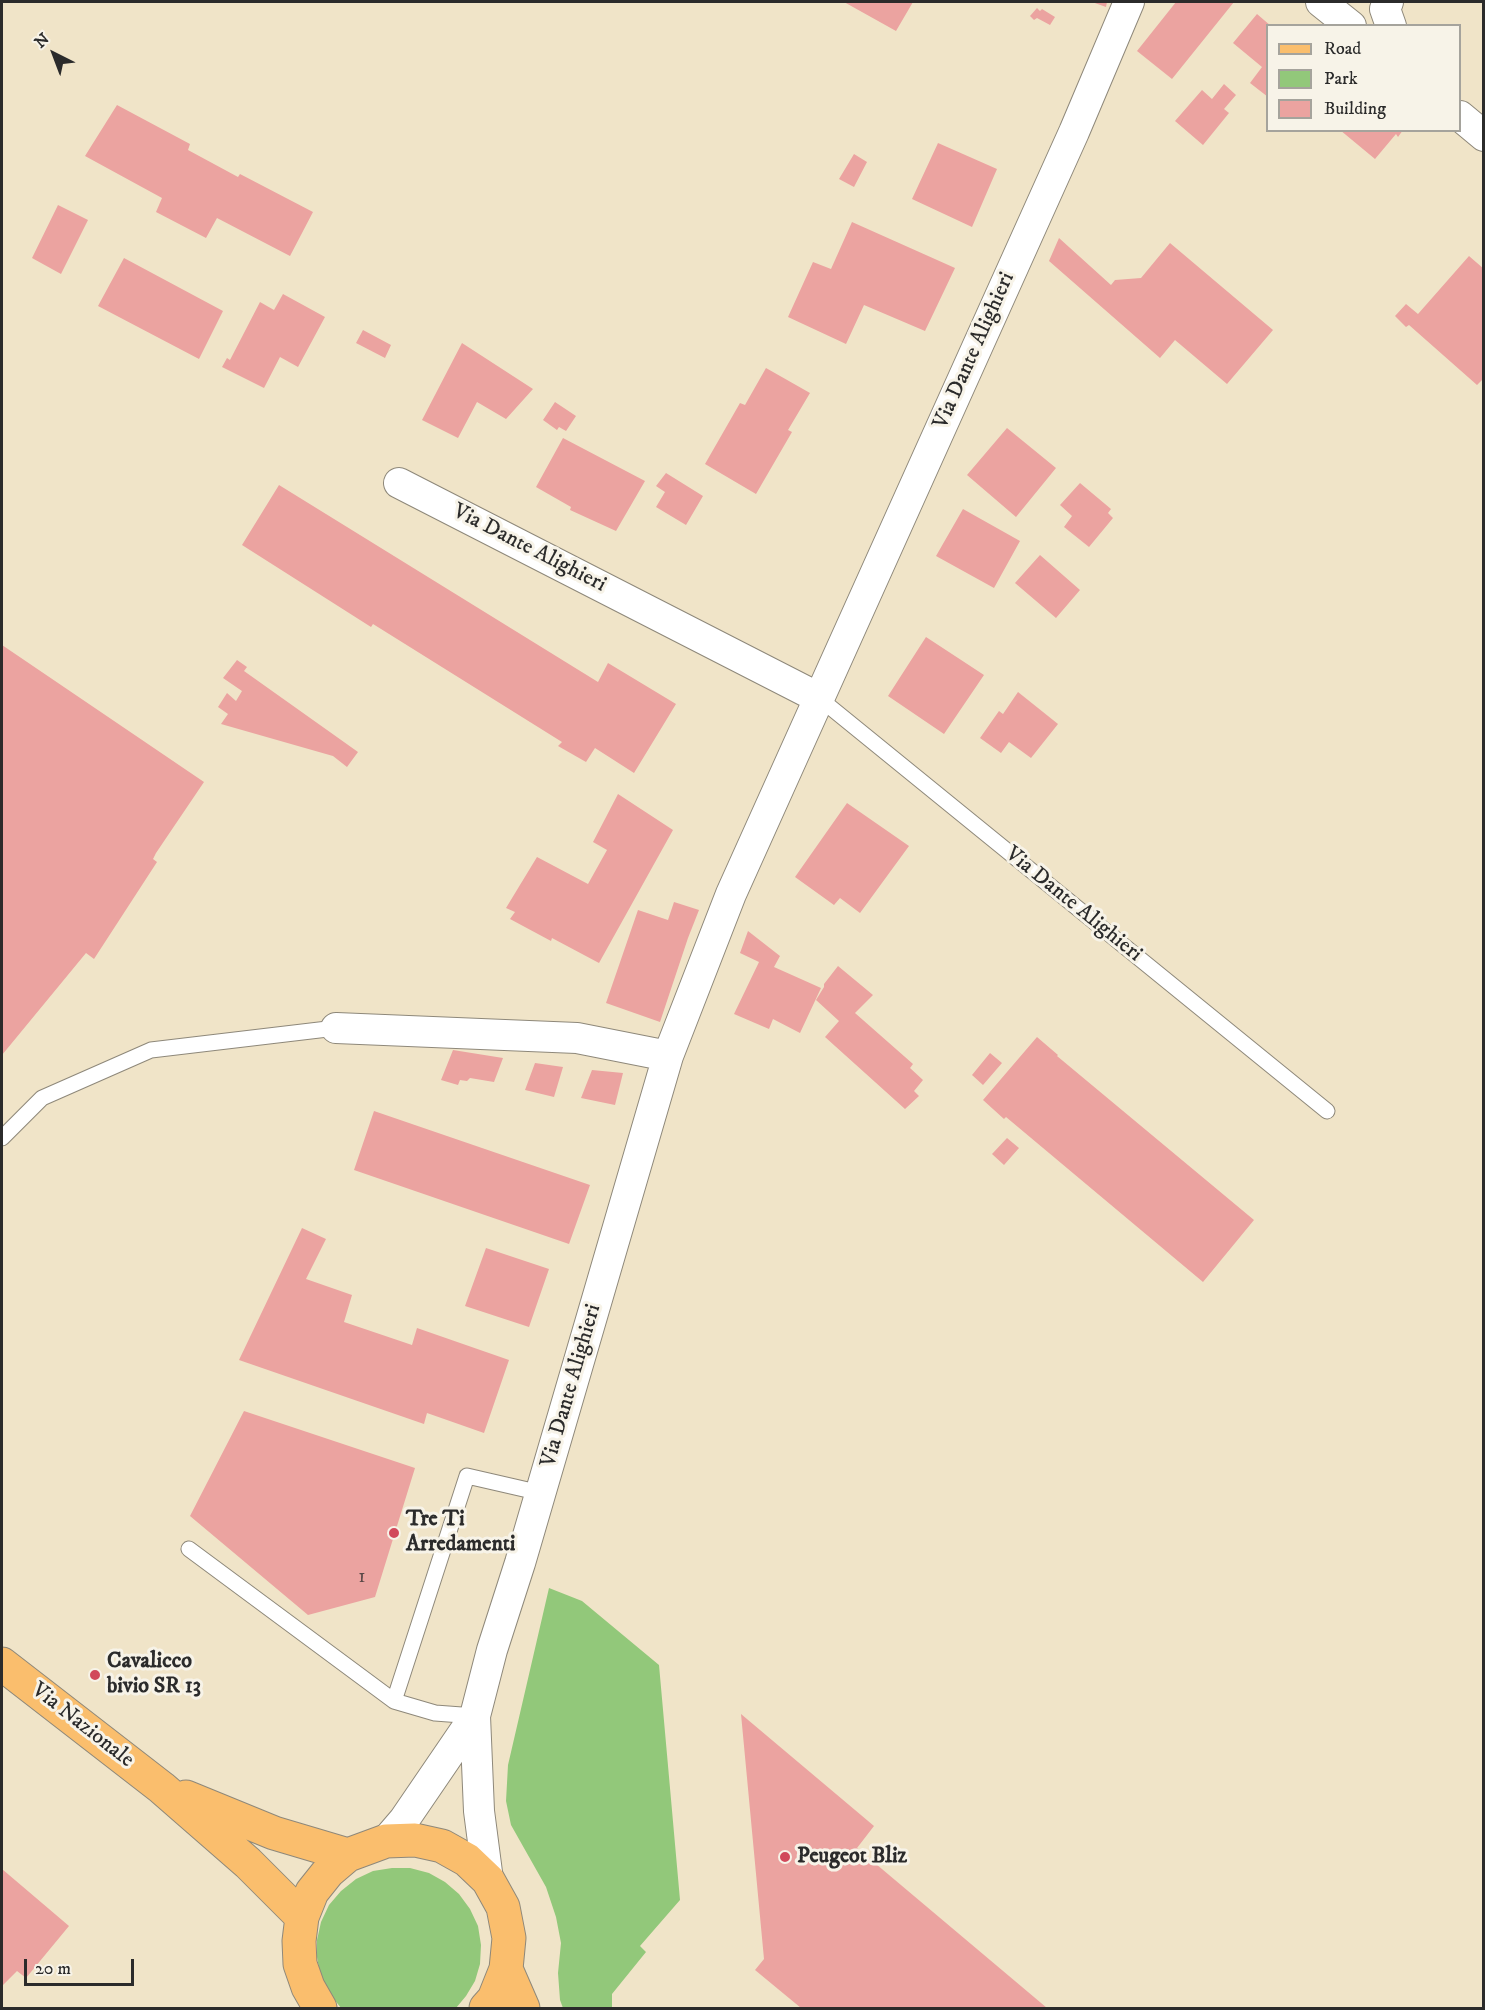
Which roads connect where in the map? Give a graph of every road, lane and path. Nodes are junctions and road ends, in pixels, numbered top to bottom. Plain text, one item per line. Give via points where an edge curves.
1 (1129, 2) edge
2 (1321, 2) edge
3 (1388, 2) edge
4 (1349, 24) edge
5 (1390, 24) edge
6 (1461, 117) edge
7 (1484, 136) edge
8 (399, 483) dead end
9 (819, 699) junction
10 (336, 1028) joint
11 (668, 1056) junction
12 (1327, 1111) dead end
13 (2, 1138) edge
14 (541, 1492) junction
15 (189, 1549) dead end
16 (2, 1664) edge
17 (394, 1701) junction
18 (476, 1716) junction
19 (162, 1788) junction
20 (386, 1840) junction
21 (348, 1855) junction
22 (488, 1880) junction
23 (302, 1917) junction
24 (506, 1969) junction
25 (320, 2008) edge
26 (486, 2008) edge
27 (523, 2008) edge

1 - 9 street, Via Dante Alighieri
2 - 4 street
3 - 5 street via 1385,9
6 - 7 street
8 - 9 street, Via Dante Alighieri
9 - 11 street, Via Dante Alighieri via 731,894
9 - 12 lane, Via Dante Alighieri
10 - 11 street via 577,1038
10 - 13 lane via 151,1050 42,1098
11 - 14 street, Via Dante Alighieri
14 - 17 lane via 467,1476
14 - 18 street, Via Dante Alighieri via 492,1650
15 - 17 lane
16 - 19 main road, Via Nazionale
17 - 18 lane via 435,1713
18 - 20 street, Via Dante Alighieri
18 - 22 street, Via Dante Alighieri via 478,1789
19 - 21 main road, Via Nazionale via 274,1833
19 - 23 main road, Via Nazionale via 248,1863
20 - 21 main road
20 - 22 main road via 415,1840 442,1846 467,1860
21 - 23 main road via 312,1892
22 - 24 main road via 503,1907 509,1938
23 - 25 main road via 300,1964
24 - 26 main road via 494,2000
24 - 27 main road

